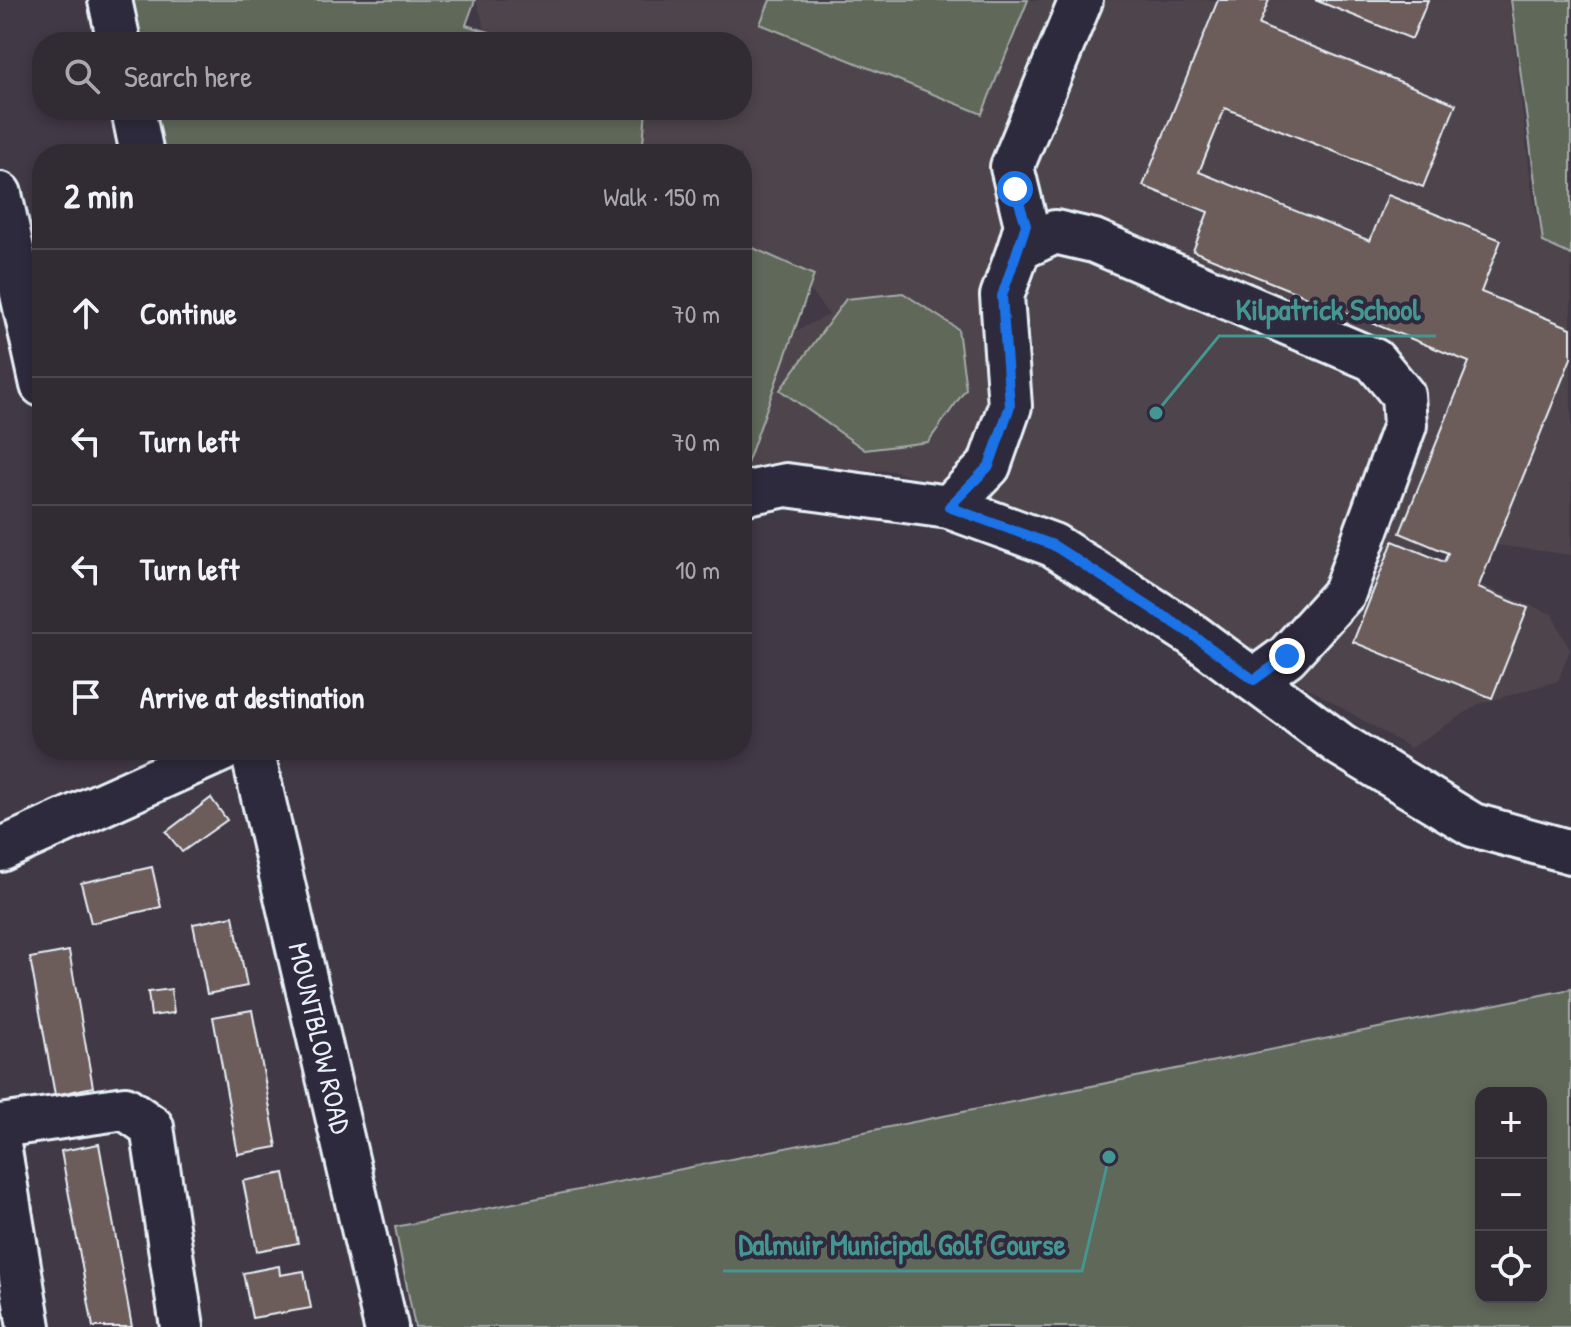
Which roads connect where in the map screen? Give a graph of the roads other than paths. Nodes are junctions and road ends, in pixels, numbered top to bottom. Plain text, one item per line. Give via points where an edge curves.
1 (110, 0) edge
2 (1081, 0) edge
3 (117, 32) edge
4 (135, 120) edge
5 (140, 144) edge
6 (0, 194) edge
7 (1019, 249) junction
8 (32, 340) edge
9 (752, 492) edge
10 (949, 507) junction
11 (1254, 680) junction
12 (200, 760) edge
13 (254, 760) edge
14 (0, 850) edge
15 (1571, 852) edge
16 (0, 1126) edge
17 (0, 1150) edge
18 (29, 1327) edge
19 (182, 1327) edge
20 (386, 1327) edge

1 - 3 street
2 - 7 street via 1012,167 1026,225
4 - 5 street
6 - 8 street
7 - 10 street via 1002,296 1010,406 989,466
7 - 11 street via 1055,232 1094,241 1374,360 1403,395 1405,425 1344,593 1287,656
9 - 10 street via 786,485
10 - 11 street via 1053,545
11 - 15 street via 1341,745 1473,825
12 - 14 street
13 - 20 street, MOUNTBLOW ROAD
16 - 19 street via 125,1108 152,1127
17 - 18 street

